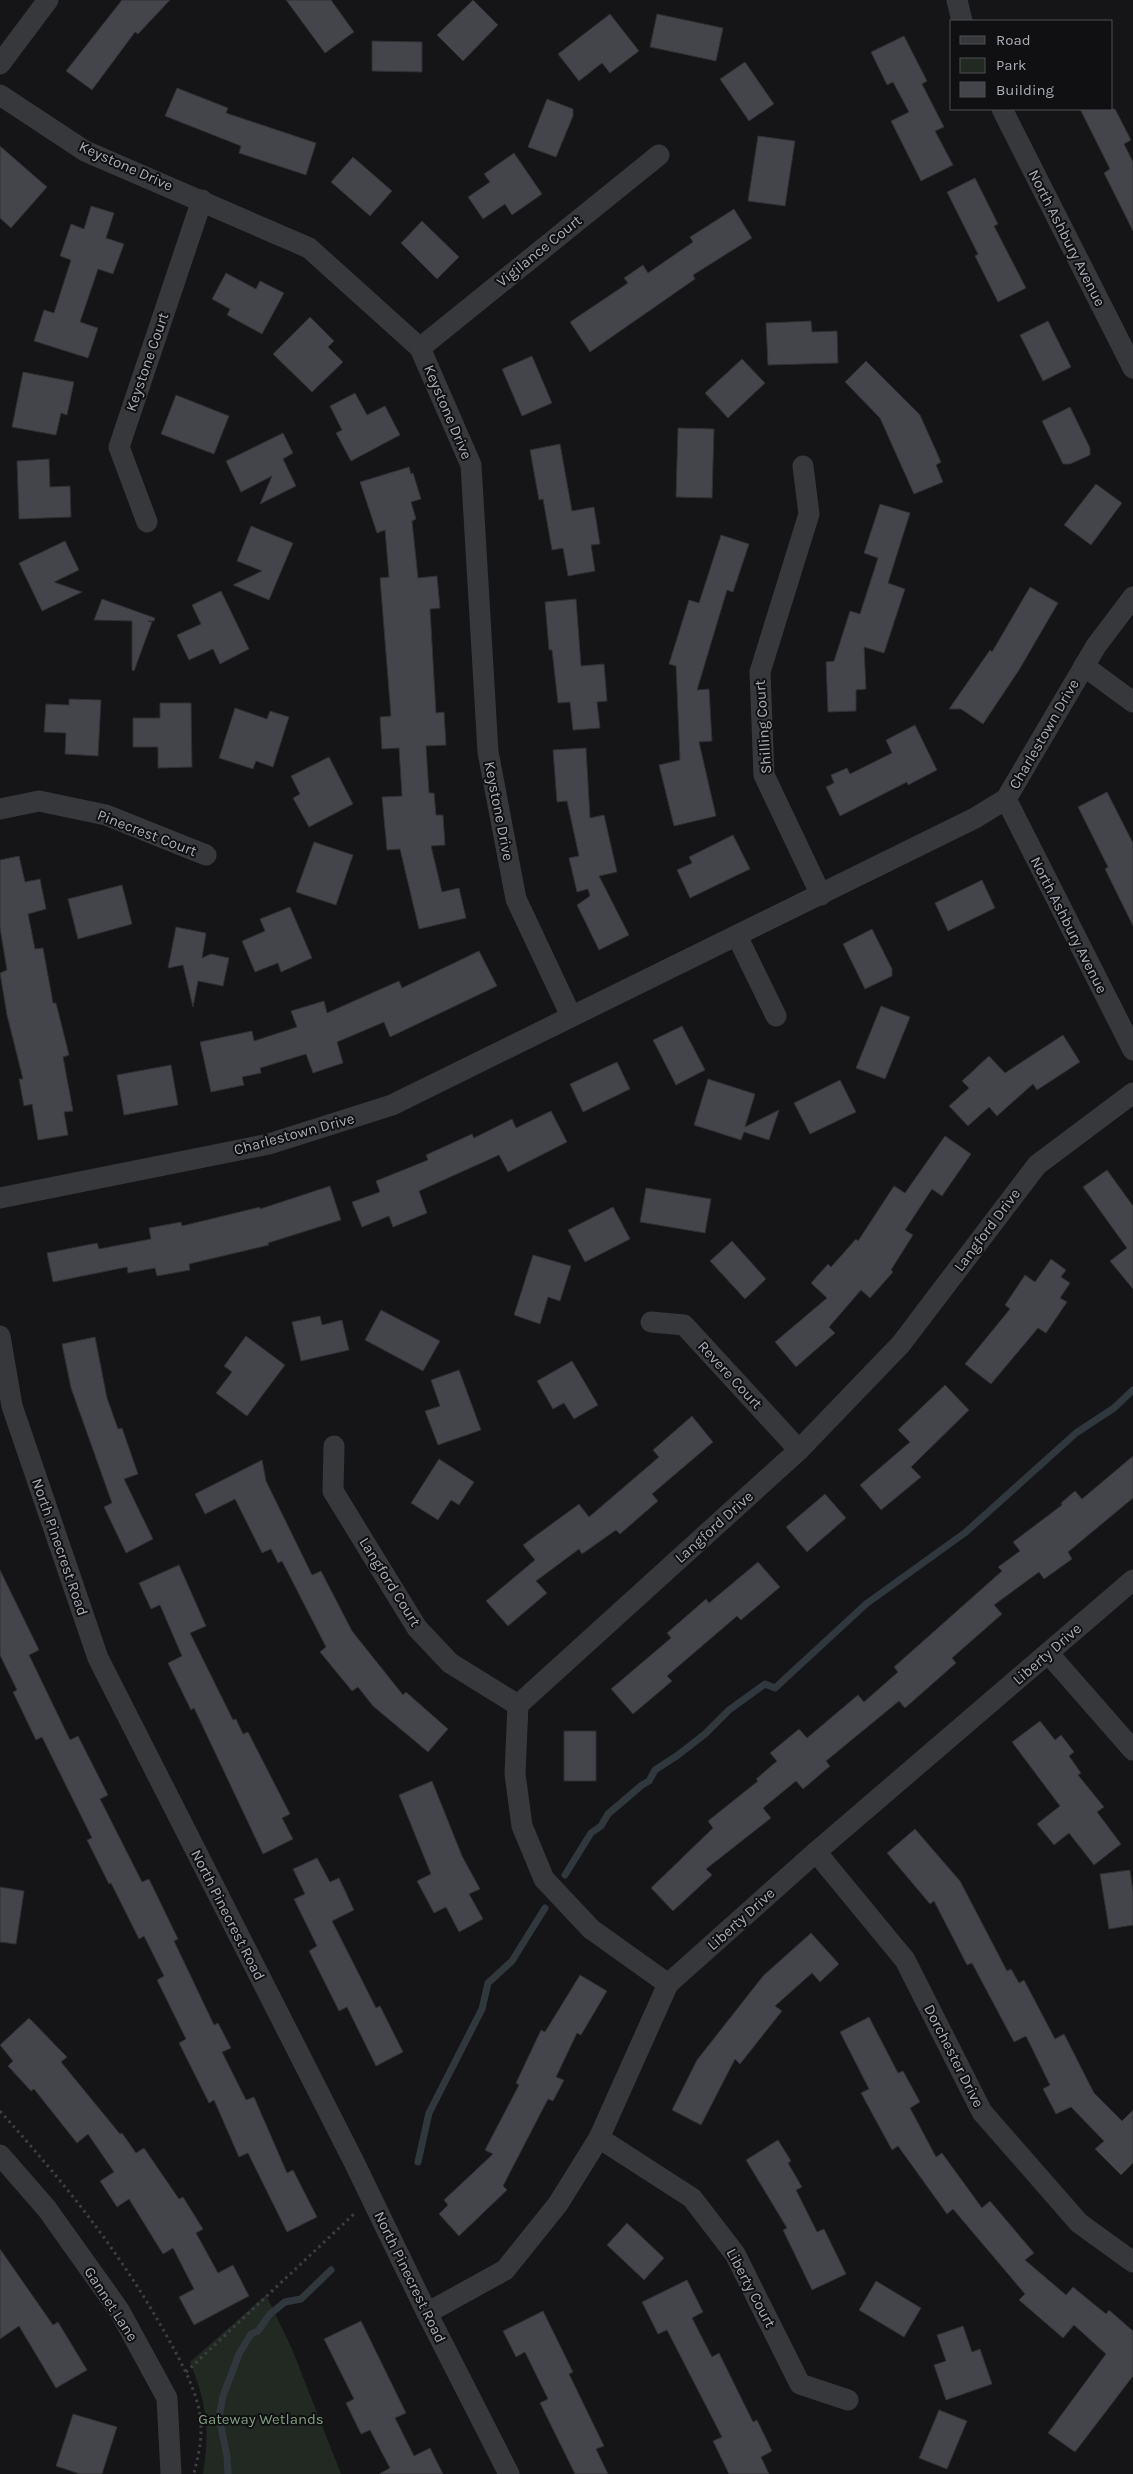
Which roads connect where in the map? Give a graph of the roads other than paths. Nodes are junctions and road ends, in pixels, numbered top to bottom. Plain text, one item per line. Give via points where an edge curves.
1 (48, 0) edge
2 (957, 0) edge
3 (962, 20) edge
4 (0, 64) edge
5 (0, 95) edge
6 (1003, 110) edge
7 (659, 155) dead end
8 (202, 200) junction
9 (420, 348) junction
10 (1133, 368) edge
11 (803, 466) dead end
12 (147, 522) dead end
13 (1133, 598) edge
14 (1084, 666) junction
15 (1133, 702) edge
16 (1006, 799) junction
17 (0, 809) edge
18 (206, 855) dead end
19 (821, 895) junction
20 (737, 936) junction
21 (571, 1016) junction
22 (776, 1016) dead end
23 (1133, 1050) edge
24 (1133, 1093) edge
25 (0, 1198) edge
26 (651, 1322) dead end
27 (0, 1336) edge
28 (334, 1446) dead end
29 (799, 1450) junction
30 (1133, 1580) edge
31 (1048, 1653) junction
32 (518, 1705) junction
33 (1133, 1750) edge
34 (816, 1852) junction
35 (668, 1984) junction
36 (599, 2138) junction
37 (0, 2155) edge
38 (1133, 2262) edge
39 (427, 2313) junction
40 (848, 2400) dead end
41 (171, 2474) edge
42 (509, 2474) edge

1 - 4 street
2 - 3 street
5 - 8 street, Keystone Drive via 85,151
6 - 10 street, North Ashbury Avenue
7 - 9 street, Vigilance Court
8 - 9 street, Keystone Drive via 309,248
8 - 12 street, Keystone Court via 119,448
9 - 21 street, Keystone Drive via 471,465 488,752 516,899
11 - 19 street, Shilling Court via 809,514 760,672 760,682 764,775
13 - 14 street, Charlestown Drive
14 - 15 street
14 - 16 street, Charlestown Drive
16 - 19 street, Charlestown Drive via 975,818
16 - 23 street, North Ashbury Avenue
17 - 18 street, Pinecrest Court via 39,801 106,815
19 - 20 street, Charlestown Drive
20 - 21 street, Charlestown Drive
20 - 22 street
21 - 25 street, Charlestown Drive via 392,1105 348,1120 269,1144
24 - 29 street, Langford Drive via 1037,1165 901,1344
26 - 29 street, Revere Court via 684,1324
27 - 39 street, North Pinecrest Road via 12,1406 98,1658
28 - 32 street, Langford Court via 333,1491 417,1628 450,1664
29 - 32 street, Langford Drive
30 - 31 street, Liberty Drive
31 - 33 street
31 - 34 street, Liberty Drive
32 - 35 street via 515,1774 522,1826 544,1879 591,1929
34 - 35 street, Liberty Drive
34 - 38 street, Dorchester Drive via 905,1960 982,2112 1079,2223
35 - 36 street, Liberty Drive
36 - 39 street, Liberty Drive via 558,2204 505,2270
36 - 40 street, Liberty Court via 692,2198 735,2254 800,2384
37 - 41 street, Gannet Lane via 47,2209 119,2310 167,2398
39 - 42 street, North Pinecrest Road

